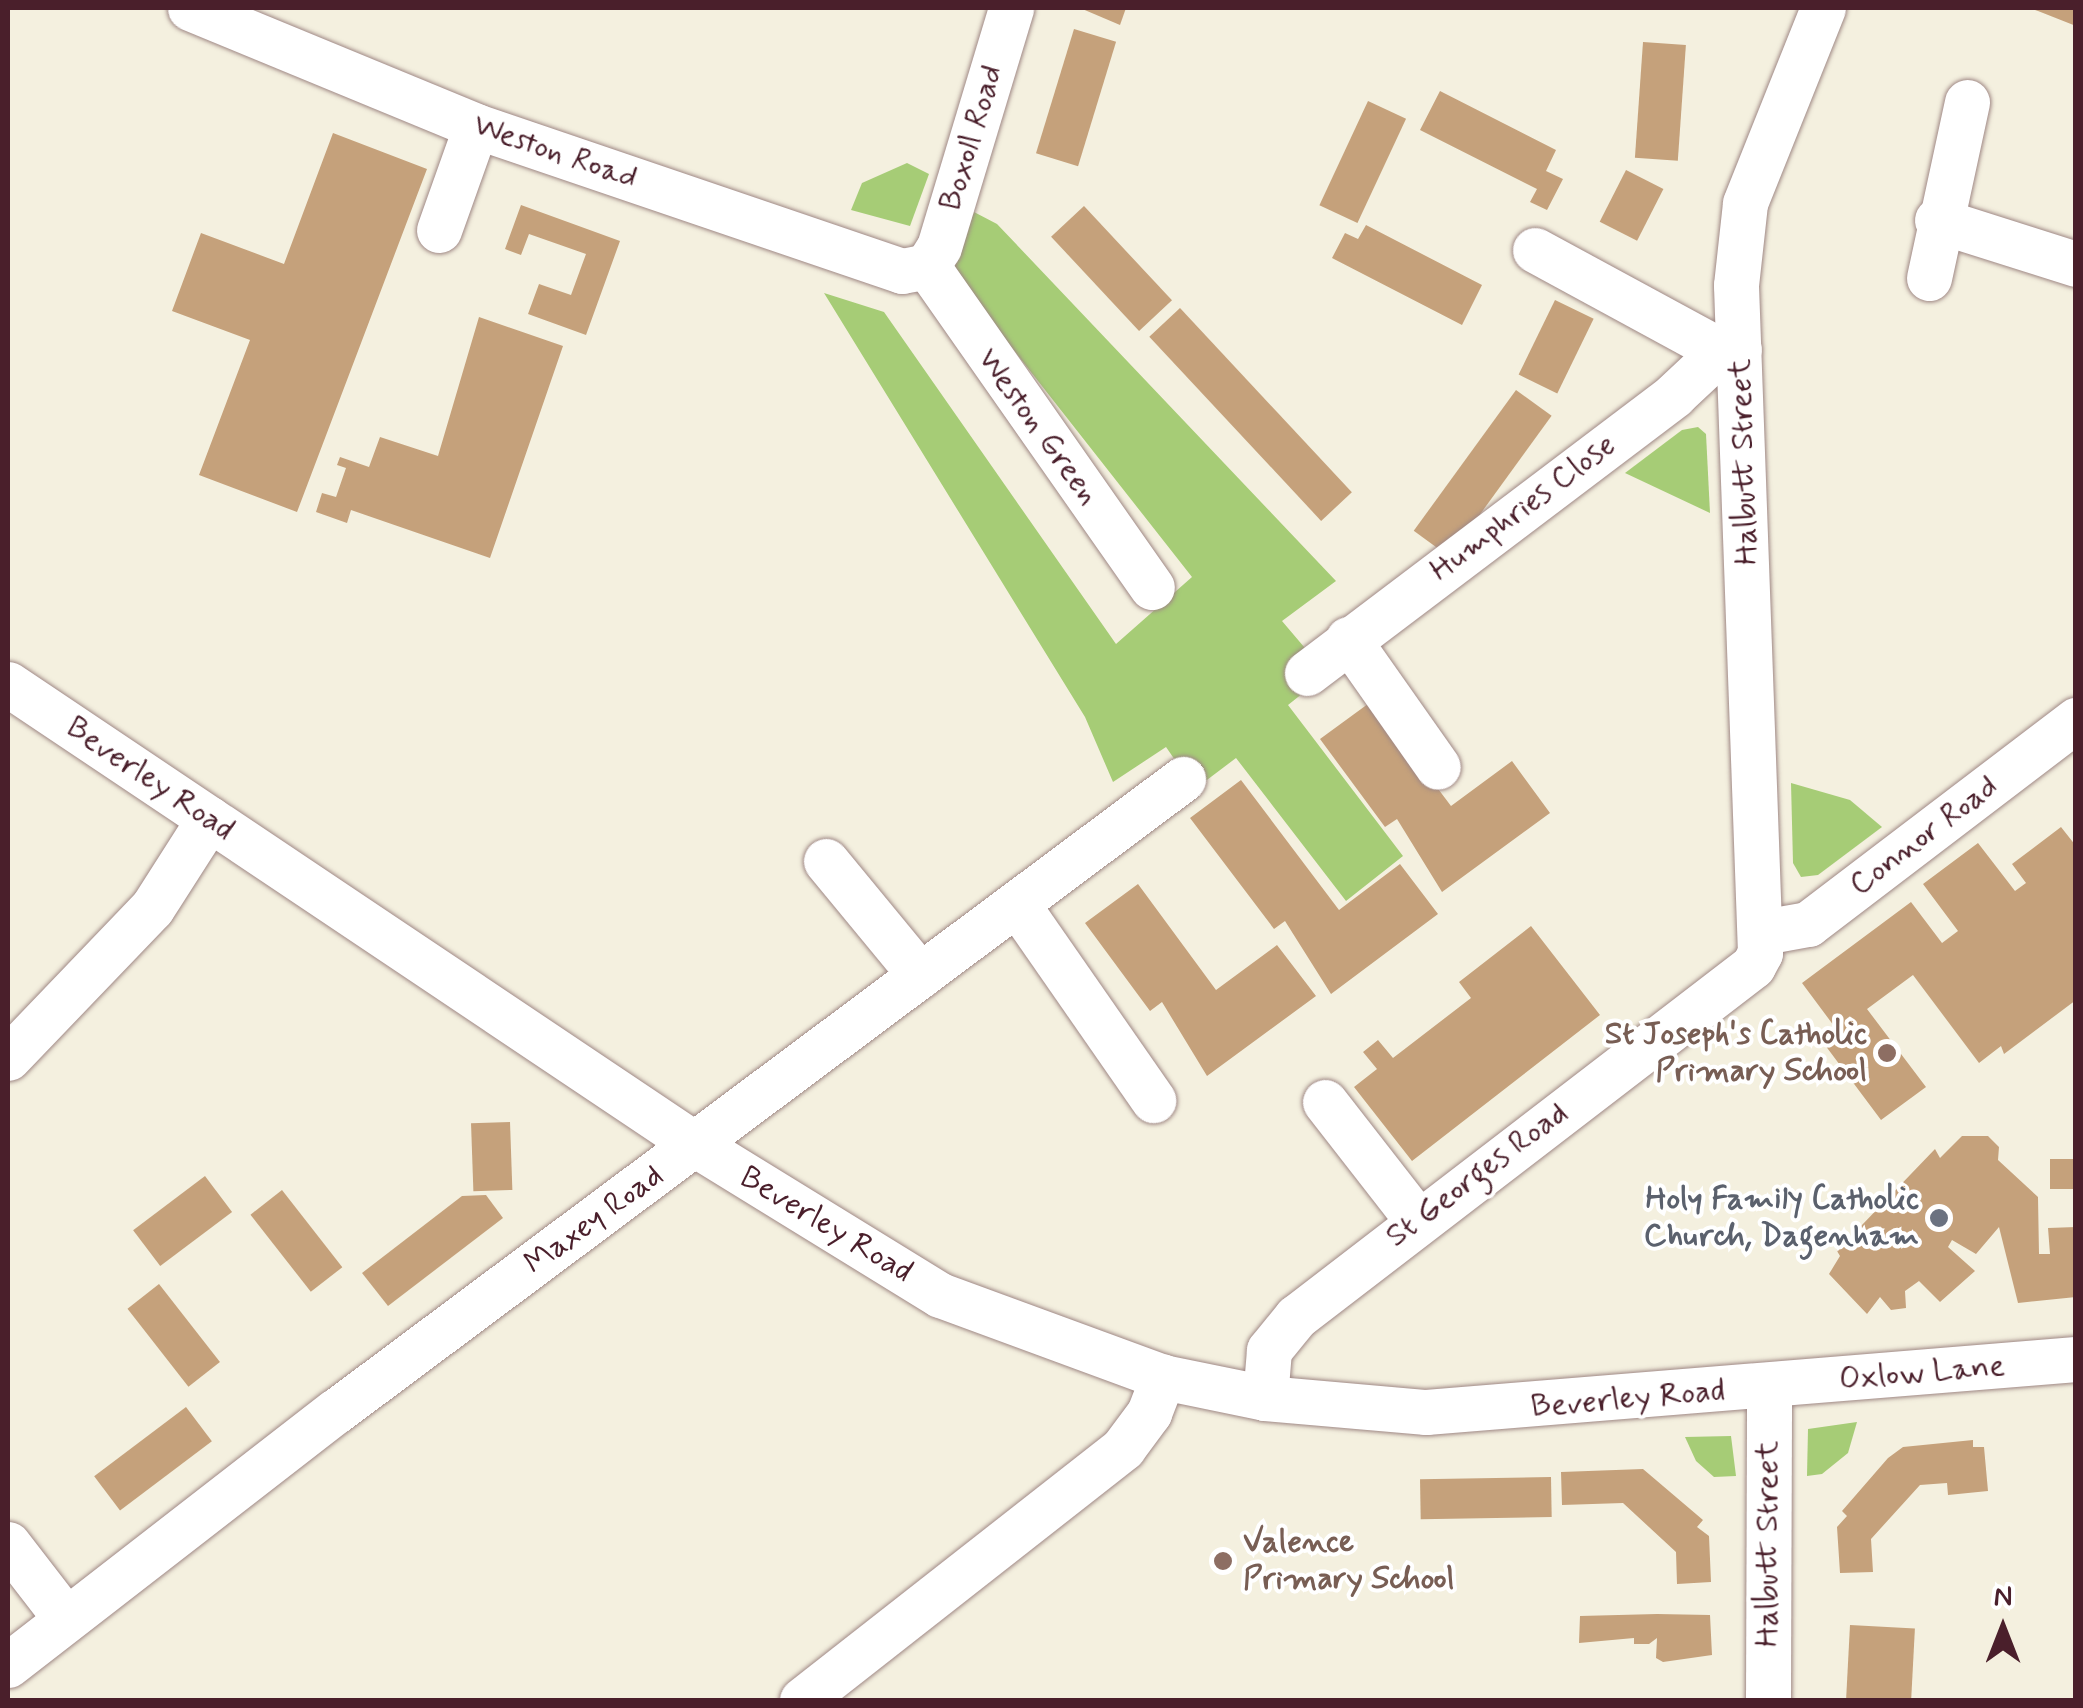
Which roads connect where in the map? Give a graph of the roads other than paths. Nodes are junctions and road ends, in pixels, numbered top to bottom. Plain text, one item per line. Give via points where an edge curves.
1 (190, 8) edge
2 (1012, 8) edge
3 (1812, 12) edge
4 (1967, 102) dead end
5 (476, 126) junction
6 (1938, 220) junction
7 (438, 230) dead end
8 (1535, 250) dead end
9 (2076, 264) edge
10 (926, 266) junction
11 (1929, 278) dead end
12 (1730, 350) junction
13 (1152, 586) dead end
14 (1348, 639) junction
15 (1306, 672) dead end
16 (8, 684) edge
17 (2076, 720) edge
18 (1438, 766) dead end
19 (1183, 780) dead end
20 (210, 819) junction
21 (826, 861) dead end
22 (1016, 904) junction
23 (1763, 932) junction
24 (920, 975) junction
25 (8, 1058) edge
26 (1152, 1100) dead end
27 (1324, 1102) dead end
28 (696, 1145) junction
29 (1416, 1219) junction
30 (2076, 1359) edge
31 (1163, 1377) junction
32 (1769, 1388) junction
33 (1265, 1398) junction
34 (8, 1544) edge
35 (66, 1619) junction
36 (8, 1665) edge
37 (816, 1696) edge
38 (1768, 1700) edge

1 - 5 street, Weston Road
2 - 10 street, Boxoll Road via 939,247
3 - 12 street, Halbutt Street via 1746,203
4 - 6 street
5 - 7 street
5 - 10 street, Weston Road via 902,271
6 - 9 street
6 - 11 street
8 - 12 street
10 - 13 street, Weston Green
12 - 14 street, Humphries Close
12 - 23 street, Halbutt Street
14 - 15 street, Humphries Close
14 - 18 street
16 - 20 street, Beverley Road
17 - 23 street, Connor Road via 1808,924
19 - 22 street, Maxey Road
20 - 25 street via 152,908
20 - 28 street, Beverley Road
21 - 24 street
22 - 24 street, Maxey Road
22 - 26 street
23 - 29 street, St Georges Road via 1753,966
24 - 28 street, Maxey Road
27 - 29 street
28 - 31 street, Beverley Road via 940,1295
28 - 35 street, Maxey Road
29 - 33 street, St Georges Road via 1296,1317 1269,1350
30 - 32 street, Oxlow Lane
31 - 33 street, Beverley Road
31 - 37 street via 1150,1413 1124,1448
32 - 33 street, Beverley Road via 1426,1412
32 - 38 street, Halbutt Street
34 - 35 street
35 - 36 street, Maxey Road

